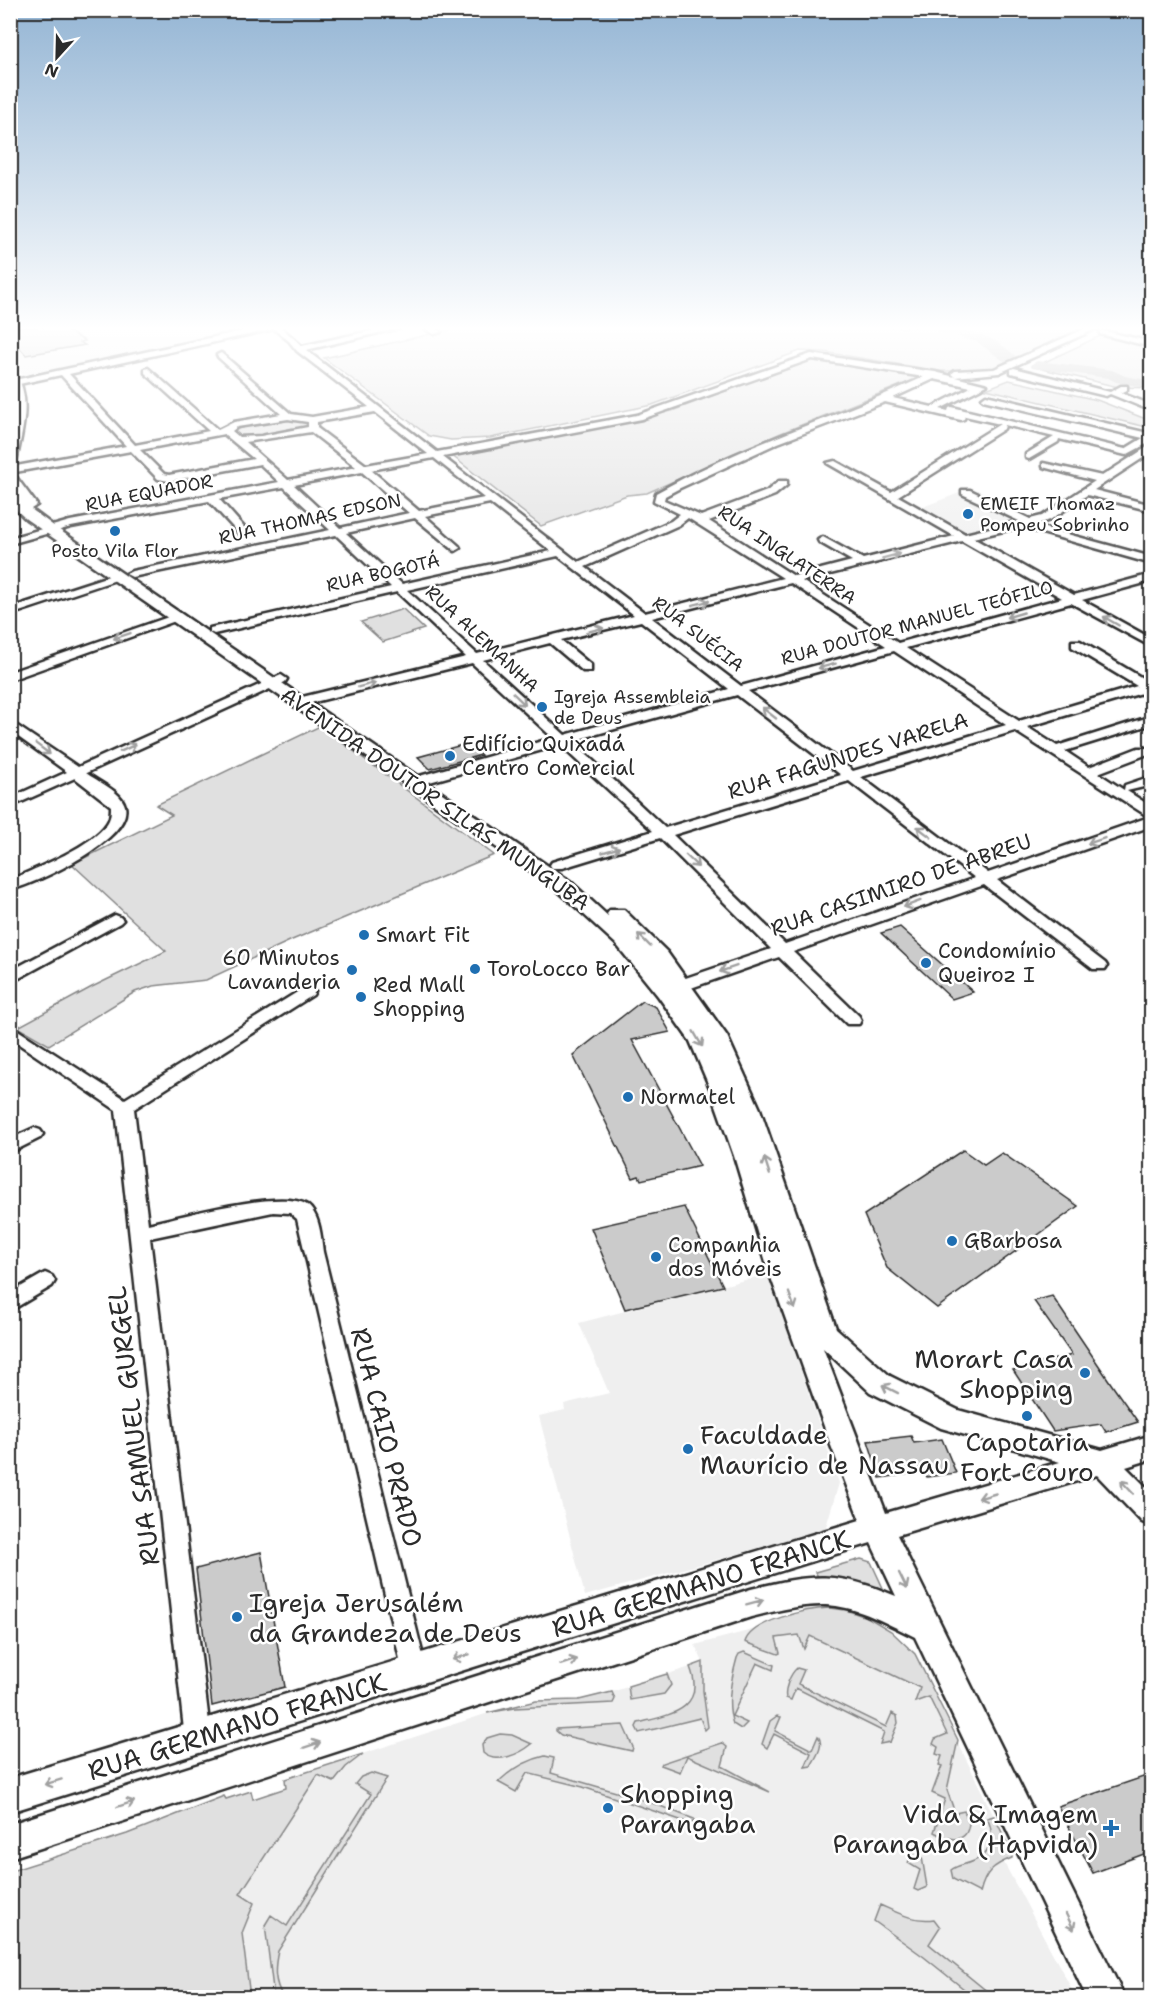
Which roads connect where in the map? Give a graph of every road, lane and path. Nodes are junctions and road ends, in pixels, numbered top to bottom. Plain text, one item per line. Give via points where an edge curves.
1 (14, 421) edge
2 (107, 421) edge
3 (210, 421) edge
4 (260, 421) edge
5 (302, 421) edge
6 (326, 421) edge
7 (391, 421) edge
8 (594, 421) edge
9 (616, 421) edge
10 (828, 421) edge
11 (978, 421) edge
12 (995, 421) edge
13 (1040, 421) edge
14 (1054, 421) edge
15 (1078, 421) edge
16 (1050, 423) junction
17 (312, 424) junction
18 (1001, 427) junction
19 (1035, 432) junction
20 (228, 435) junction
21 (1055, 440) junction
22 (455, 444) junction
23 (1141, 445) junction
24 (426, 447) junction
25 (1152, 447) edge
26 (464, 450) junction
27 (136, 451) junction
28 (435, 455) junction
29 (1029, 456) dead end
30 (1133, 459) junction
31 (262, 461) junction
32 (10, 462) edge
33 (832, 463) dead end
34 (1152, 463) edge
35 (1046, 465) dead end
36 (363, 468) junction
37 (11, 473) edge
38 (1105, 480) junction
39 (286, 483) junction
40 (783, 483) dead end
41 (966, 492) dead end
42 (1088, 492) junction
43 (10, 496) edge
44 (891, 496) junction
45 (212, 498) junction
46 (494, 499) junction
47 (1152, 508) edge
48 (687, 514) junction
49 (416, 516) junction
50 (701, 520) junction
51 (1027, 524) junction
52 (56, 528) junction
53 (337, 531) junction
54 (244, 533) dead end
55 (965, 537) junction
56 (823, 540) dead end
57 (10, 541) edge
58 (455, 548) dead end
59 (561, 552) junction
60 (1152, 561) edge
61 (863, 563) junction
62 (577, 566) junction
63 (125, 575) junction
64 (1152, 577) edge
65 (790, 580) junction
66 (398, 588) junction
67 (1071, 599) junction
68 (10, 612) edge
69 (177, 617) junction
70 (645, 617) junction
71 (214, 630) junction
72 (553, 640) junction
73 (1076, 644) dead end
74 (1152, 644) edge
75 (895, 648) junction
76 (477, 659) junction
77 (587, 668) dead end
78 (10, 676) edge
79 (276, 681) junction
80 (1150, 686) edge
81 (739, 690) junction
82 (304, 700) junction
83 (1149, 723) edge
84 (1017, 726) junction
85 (1128, 728) junction
86 (13, 729) edge
87 (561, 741) junction
88 (1062, 748) dead end
89 (1148, 753) edge
90 (1087, 772) junction
91 (75, 773) junction
92 (850, 776) junction
93 (421, 780) junction
94 (1152, 780) edge
95 (1130, 788) dead end
96 (10, 802) edge
97 (1152, 814) edge
98 (1152, 821) edge
99 (664, 834) junction
100 (557, 866) junction
101 (987, 879) junction
102 (10, 886) edge
103 (115, 920) dead end
104 (783, 950) junction
105 (1099, 966) dead end
106 (10, 978) edge
107 (673, 987) junction
108 (307, 992) dead end
109 (853, 1020) dead end
110 (10, 1030) edge
111 (125, 1107) junction
112 (34, 1134) dead end
113 (10, 1147) edge
114 (139, 1233) junction
115 (45, 1281) dead end
116 (10, 1303) edge
117 (1152, 1447) edge
118 (1103, 1462) junction
119 (1152, 1513) edge
120 (878, 1528) junction
121 (926, 1627) junction
122 (415, 1672) junction
123 (198, 1739) junction
124 (10, 1795) edge
125 (10, 1841) edge
126 (1107, 1998) edge

1 - 32 main road
2 - 27 street
3 - 20 street, RUA ALEMANHA
4 - 20 street via 234,425
5 - 17 street
6 - 17 street
7 - 24 street, RUA SUÉCIA
8 - 22 street
9 - 26 street, RUA EQUADOR
10 - 48 street, RUA INGLATERRA via 660,495 659,501
11 - 18 street
12 - 19 street
13 - 16 street
14 - 16 street
15 - 23 street via 1151,437
16 - 19 street
16 - 23 street
17 - 20 street via 261,439
17 - 36 street
18 - 19 street
18 - 44 street
19 - 21 street
19 - 23 street via 1126,452
20 - 27 street
20 - 27 street
20 - 31 street, RUA ALEMANHA
21 - 29 street
21 - 30 street
22 - 24 street
22 - 26 street via 448,448
24 - 28 street, RUA SUÉCIA
25 - 30 street
26 - 28 street, RUA EQUADOR
27 - 31 street via 161,477
27 - 37 street
28 - 36 street, RUA EQUADOR
28 - 46 street, RUA SUÉCIA
30 - 34 street
30 - 38 street
31 - 39 street, RUA ALEMANHA
33 - 44 street
35 - 38 street
36 - 39 street, RUA EQUADOR
36 - 49 street
37 - 52 main road, AVENIDA DOUTOR SILAS MUNGUBA via 32,507
38 - 42 street
39 - 45 street, RUA EQUADOR
39 - 53 street, RUA ALEMANHA
40 - 50 street via 771,493
41 - 51 street
42 - 47 street
42 - 51 street via 1046,518
43 - 52 main road, AVENIDA DOUTOR SILAS MUNGUBA via 31,516
44 - 55 street
45 - 52 street, RUA EQUADOR
45 - 54 street
46 - 49 street, RUA THOMAS EDSON
46 - 59 street, RUA SUÉCIA
48 - 50 street, RUA INGLATERRA
48 - 62 street via 675,523
49 - 53 street, RUA THOMAS EDSON
49 - 58 street
50 - 65 street, RUA INGLATERRA
51 - 55 street
51 - 60 street
52 - 57 street, RUA EQUADOR
52 - 63 main road, AVENIDA DOUTOR SILAS MUNGUBA
53 - 63 street, RUA THOMAS EDSON
53 - 66 street, RUA ALEMANHA
61 -> 55 street
55 - 67 street
56 - 61 street
59 - 62 street, RUA SUÉCIA
59 - 66 street, RUA BOGOTÁ
61 - 65 street
62 - 70 street, RUA SUÉCIA
63 - 68 street, RUA THOMAS EDSON
63 - 69 main road, AVENIDA DOUTOR SILAS MUNGUBA
63 - 71 main road, AVENIDA DOUTOR SILAS MUNGUBA
64 - 67 street, RUA DOUTOR MANUEL TEÓFILO
70 -> 65 street
65 - 75 street, RUA INGLATERRA
66 - 71 street, RUA BOGOTÁ
66 - 76 street, RUA ALEMANHA
74 -> 67 street
67 -> 75 street, RUA DOUTOR MANUEL TEÓFILO
69 -> 78 street
69 - 79 main road, AVENIDA DOUTOR SILAS MUNGUBA
72 -> 70 street
70 - 81 street, RUA SUÉCIA
71 - 79 main road, AVENIDA DOUTOR SILAS MUNGUBA
72 - 76 street
72 - 77 street
73 - 80 street
75 -> 81 street, RUA DOUTOR MANUEL TEÓFILO
75 - 84 street, RUA INGLATERRA
82 -> 76 street
76 -> 87 street, RUA ALEMANHA
79 - 82 main road, AVENIDA DOUTOR SILAS MUNGUBA
91 -> 79 street
80 - 84 street, RUA FAGUNDES VARELA
81 - 87 street, RUA DOUTOR MANUEL TEÓFILO
92 -> 81 street, RUA SUÉCIA
82 - 93 main road, AVENIDA DOUTOR SILAS MUNGUBA
83 - 85 street
84 - 90 street, RUA INGLATERRA
84 - 92 street, RUA FAGUNDES VARELA
85 - 88 street
85 - 89 street via 1133,740
86 -> 91 street
87 - 93 street, RUA DOUTOR MANUEL TEÓFILO
87 - 99 street, RUA ALEMANHA
89 - 90 street
90 - 97 street, RUA INGLATERRA
91 - 96 street
91 - 102 street via 118,805 118,819 82,852
92 - 99 street, RUA FAGUNDES VARELA
101 -> 92 street, RUA SUÉCIA
93 - 100 main road, AVENIDA DOUTOR SILAS MUNGUBA
93 - 107 main road, AVENIDA DOUTOR SILAS MUNGUBA via 563,885
94 - 95 street
98 -> 101 street, RUA CASIMIRO DE ABREU
100 -> 99 street, RUA FAGUNDES VARELA
99 -> 104 street, RUA ALEMANHA
107 -> 100 main road, AVENIDA DOUTOR SILAS MUNGUBA via 660,956 625,921
101 -> 104 street, RUA CASIMIRO DE ABREU
101 - 105 street, RUA SUÉCIA
103 - 106 street
104 -> 107 street, RUA CASIMIRO DE ABREU
104 - 109 street, RUA ALEMANHA
118 -> 107 main road, AVENIDA DOUTOR SILAS MUNGUBA via 951,1420 880,1384 825,1334 739,1084 716,1036
107 -> 120 main road, AVENIDA DOUTOR SILAS MUNGUBA via 721,1088 782,1272
108 - 111 street
110 - 111 street
111 - 114 street, RUA SAMUEL GURGEL
112 - 113 street
114 - 122 street, RUA CAIO PRADO via 273,1205 298,1207 307,1214
114 - 123 street, RUA SAMUEL GURGEL
115 - 116 street
117 - 118 main road, RUA GERMANO FRANCK
119 -> 118 main road
118 -> 120 main road, RUA GERMANO FRANCK
120 -> 121 main road, AVENIDA DOUTOR SILAS MUNGUBA
120 -> 122 main road, RUA GERMANO FRANCK
125 -> 121 main road, RUA GERMANO FRANCK via 772,1598 811,1590 860,1595
121 -> 126 main road, AVENIDA DOUTOR SILAS MUNGUBA via 977,1749
122 - 123 main road, RUA GERMANO FRANCK
123 -> 124 main road, RUA GERMANO FRANCK

